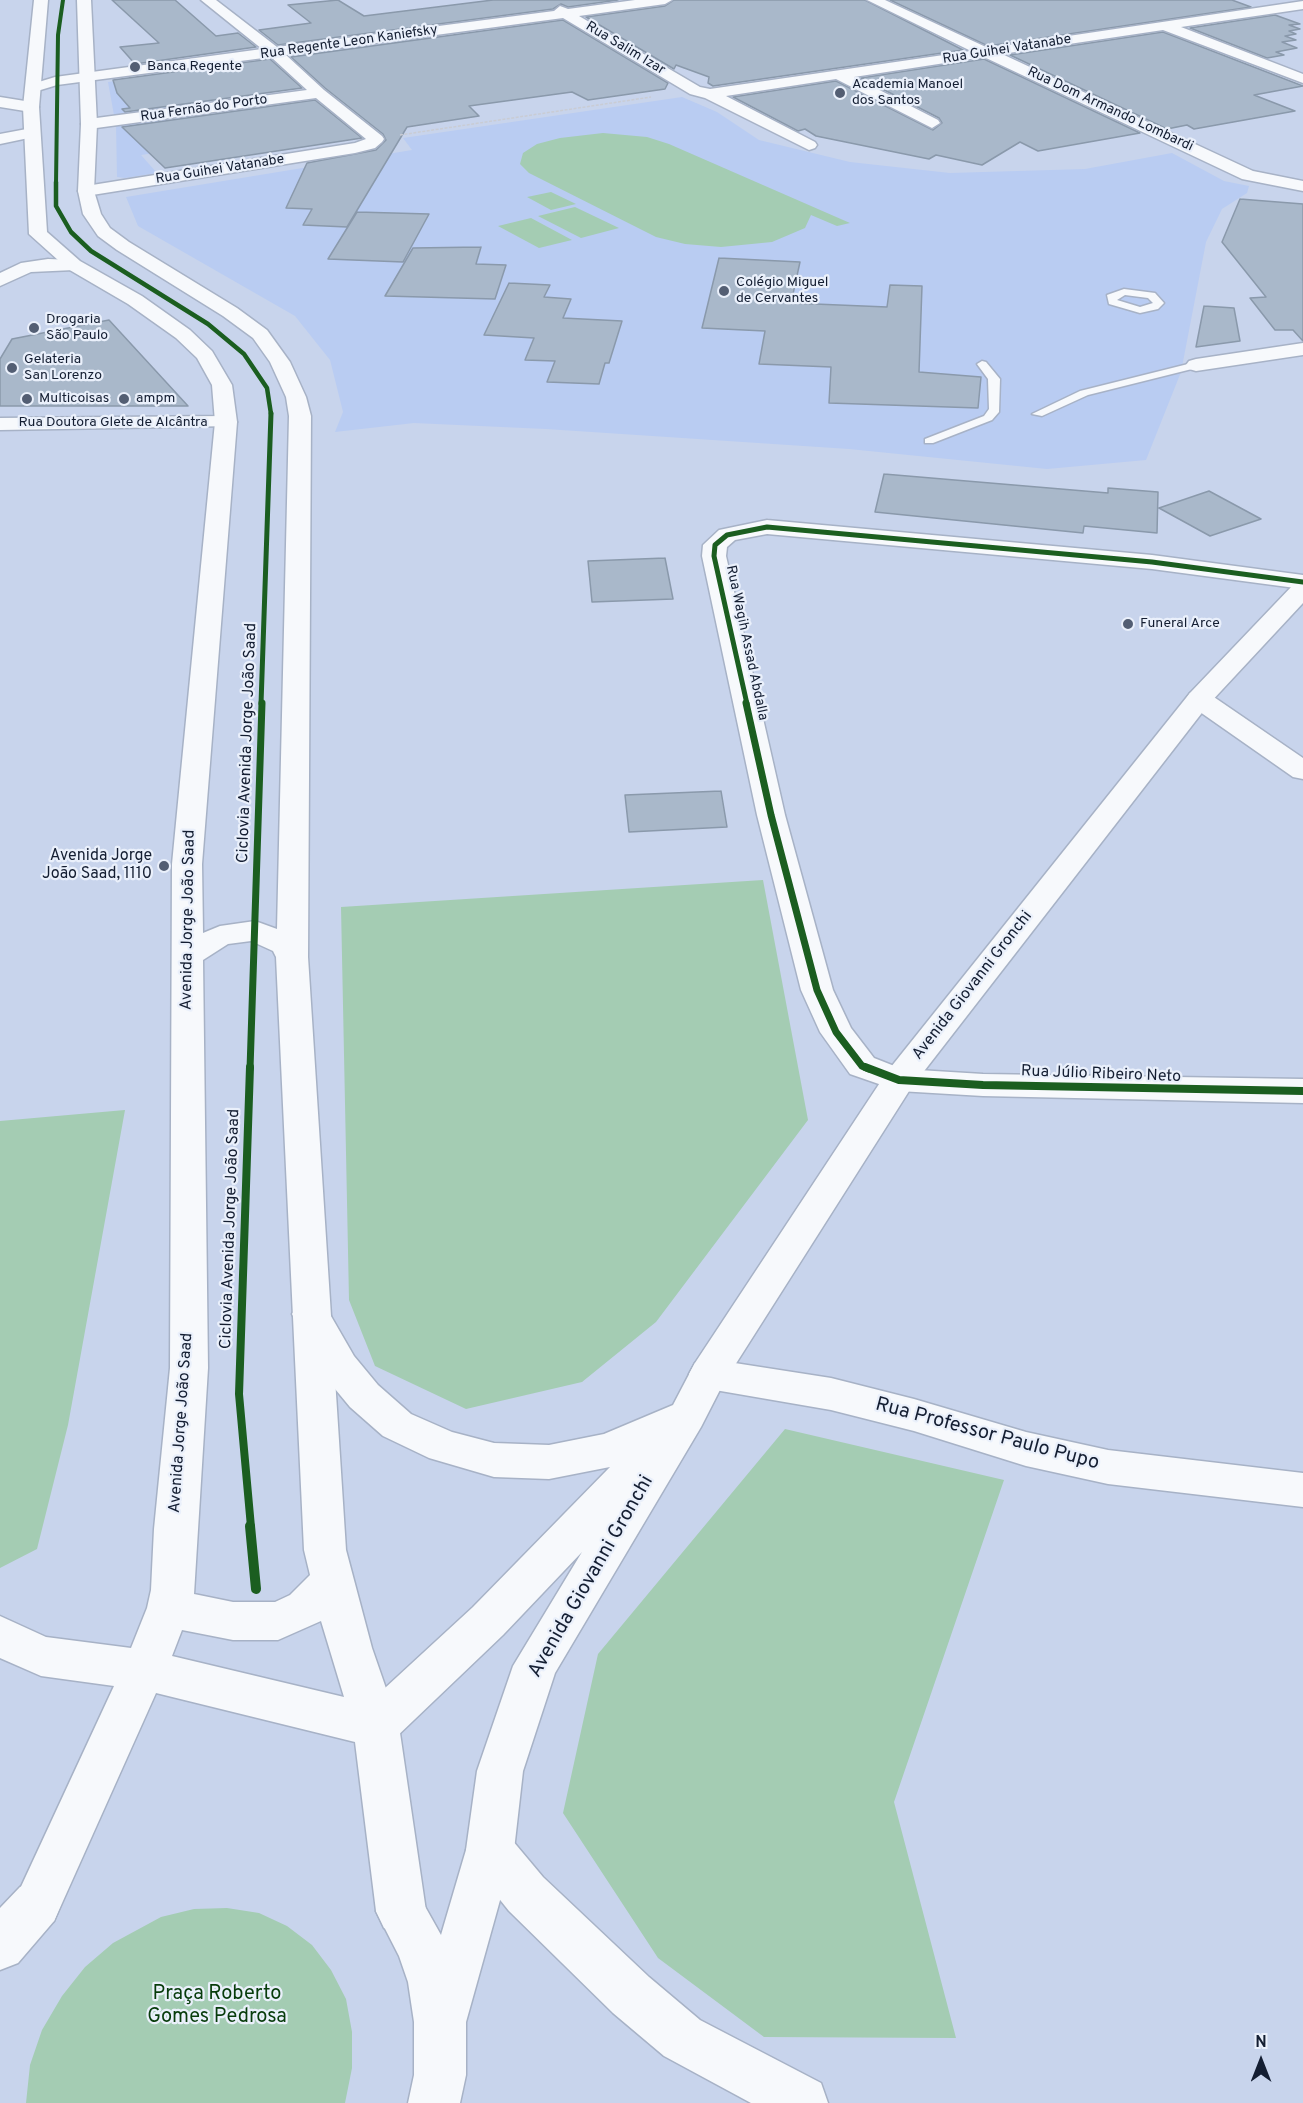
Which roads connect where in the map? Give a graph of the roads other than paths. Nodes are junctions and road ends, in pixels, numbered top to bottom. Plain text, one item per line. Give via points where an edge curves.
1 (40, 0) edge
2 (84, 0) edge
3 (208, 0) edge
4 (543, 0) edge
5 (665, 0) edge
6 (874, 0) edge
7 (1215, 3) dead end
8 (1303, 4) edge
9 (1268, 10) junction
10 (566, 14) junction
11 (1242, 14) junction
12 (1294, 19) dead end
13 (1164, 26) junction
14 (86, 34) junction
15 (38, 36) junction
16 (276, 53) junction
17 (988, 53) junction
18 (839, 75) junction
19 (87, 78) junction
20 (1303, 79) edge
21 (703, 92) junction
22 (319, 93) junction
23 (0, 102) edge
24 (32, 109) junction
25 (932, 123) dead end
26 (89, 124) junction
27 (0, 139) edge
28 (809, 145) dead end
29 (1248, 175) junction
30 (1303, 179) edge
31 (1303, 186) edge
32 (86, 191) junction
33 (12, 253) dead end
34 (74, 265) junction
35 (0, 279) edge
36 (1303, 349) edge
37 (982, 364) dead end
38 (1196, 366) joint
39 (1038, 414) dead end
40 (226, 422) junction
41 (0, 424) edge
42 (929, 441) dead end
43 (1303, 582) edge
44 (1303, 589) edge
45 (1199, 699) junction
46 (1303, 771) edge
47 (188, 956) junction
48 (292, 957) junction
49 (899, 1080) junction
50 (1303, 1091) edge
51 (311, 1314) junction
52 (709, 1374) junction
53 (687, 1416) junction
54 (1303, 1490) edge
55 (332, 1582) junction
56 (169, 1608) junction
57 (0, 1636) edge
58 (144, 1670) junction
59 (376, 1726) junction
60 (490, 1850) junction
61 (0, 1945) edge
62 (440, 2022) junction
63 (434, 2103) edge
64 (805, 2103) edge

1 - 15 street, Avenida Jorge João Saad
2 - 14 street
3 - 16 street
4 - 10 street, Rua Salim Izar
5 - 10 street, Rua Regente Leon Kaniefsky
6 - 17 street, Rua Dom Armando Lombardi
7 - 11 street
8 - 9 street, Rua Guihei Vatanabe
9 - 11 street, Rua Guihei Vatanabe
9 - 12 street
10 - 16 street, Rua Regente Leon Kaniefsky
10 - 21 street, Rua Salim Izar
11 - 13 street, Rua Guihei Vatanabe
13 - 17 street, Rua Guihei Vatanabe
13 - 20 street
14 - 15 street
14 - 19 street
15 - 24 street, Avenida Jorge João Saad
16 - 19 street, Rua Regente Leon Kaniefsky
16 - 22 street
17 - 18 street, Rua Guihei Vatanabe
17 - 29 street, Rua Dom Armando Lombardi
18 - 21 street, Rua Guihei Vatanabe
18 - 25 street
19 - 24 street, Rua Regente Leon Kaniefsky via 54,81
19 - 26 street
21 - 28 street, Rua Salim Izar
22 - 26 street, Rua Fernão do Porto
22 - 32 street, Rua Guihei Vatanabe via 376,139 355,148
23 - 24 street
24 - 27 street, Rua Regente Leon Kaniefsky
24 - 34 street, Avenida Jorge João Saad via 38,234
26 - 32 street
29 - 30 street
29 - 31 street
32 - 48 street via 92,214 104,232 260,334 280,362 296,398 300,416 300,507
33 - 35 street
34 - 35 street via 27,267
34 - 40 street, Avenida Jorge João Saad via 135,300 205,355 222,385
36 - 38 street
37 - 42 lane via 994,379 995,410 988,418
38 - 39 lane via 1084,393
40 - 41 street, Rua Doutora Glete de Alcântra
40 - 47 street, Avenida Jorge João Saad via 187,864
43 - 49 street, Rua Wagih Assad Abdalla via 1152,561 796,528 745,529 715,544 723,608 817,990 836,1032 862,1066
44 - 45 street, Avenida Giovanni Gronchi
45 - 46 street
45 - 49 street, Avenida Giovanni Gronchi
47 - 48 street via 220,936 255,932 284,944
47 - 56 street, Avenida Jorge João Saad via 189,1368
48 - 51 street
49 - 50 street, Rua Júlio Ribeiro Neto via 1006,1086
49 - 52 street, Avenida Giovanni Gronchi
51 - 53 street via 340,1367 364,1396 397,1425 443,1446 494,1460 549,1462 610,1450
51 - 55 street via 325,1550
52 - 53 street, Avenida Giovanni Gronchi
52 - 54 street, Rua Professor Paulo Pupo via 831,1394 1026,1449 1108,1467
53 - 59 street, Avenida Giovanni Gronchi via 488,1621
53 - 60 street, Avenida Giovanni Gronchi via 535,1666 500,1771
55 - 56 street via 305,1609 278,1621 233,1621
55 - 59 street
56 - 58 street, Avenida Jorge João Saad
57 - 58 street via 41,1656
58 - 59 street
58 - 61 street, Avenida Jorge João Saad via 38,1904
59 - 62 street via 401,1911 420,1945 433,1982
60 - 62 street, Avenida Giovanni Gronchi
60 - 64 street via 534,1901 631,1995 682,2038
62 - 63 street via 440,2075

